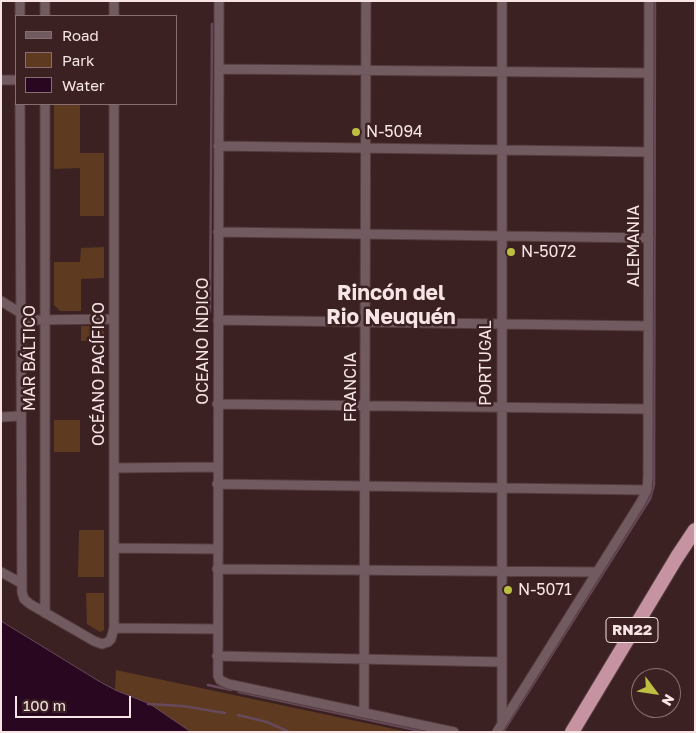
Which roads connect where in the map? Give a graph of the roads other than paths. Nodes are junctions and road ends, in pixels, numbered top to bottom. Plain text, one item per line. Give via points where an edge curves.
1 (20, 1) edge
2 (45, 1) edge
3 (114, 1) edge
4 (219, 1) edge
5 (366, 1) edge
6 (502, 1) edge
7 (649, 1) edge
8 (20, 15) edge
9 (45, 15) edge
10 (114, 15) edge
11 (218, 69) junction
12 (366, 70) junction
13 (502, 72) junction
14 (649, 73) junction
15 (1, 80) edge
16 (15, 80) edge
17 (20, 105) edge
18 (45, 105) edge
19 (114, 105) edge
20 (218, 146) junction
21 (366, 148) junction
22 (502, 150) junction
23 (649, 152) junction
24 (218, 232) junction
25 (366, 234) junction
26 (502, 236) junction
27 (649, 238) junction
28 (1, 301) edge
29 (21, 313) junction
30 (114, 319) junction
31 (41, 320) junction
32 (218, 320) junction
33 (366, 322) junction
34 (502, 324) junction
35 (648, 326) junction
36 (21, 328) junction
37 (217, 404) junction
38 (366, 406) junction
39 (501, 408) junction
40 (648, 409) junction
41 (1, 416) edge
42 (21, 416) junction
43 (217, 467) junction
44 (114, 468) junction
45 (217, 484) junction
46 (365, 486) junction
47 (501, 488) junction
48 (647, 490) junction
49 (695, 530) edge
50 (114, 548) junction
51 (217, 549) junction
52 (217, 569) junction
53 (365, 570) junction
54 (1, 572) edge
55 (501, 572) junction
56 (596, 572) junction
57 (21, 583) junction
58 (45, 613) junction
59 (114, 628) junction
60 (216, 629) junction
61 (216, 656) junction
62 (365, 659) junction
63 (501, 662) junction
64 (364, 713) junction
65 (500, 728) edge
66 (454, 732) edge
67 (572, 732) edge

1 - 8 street
2 - 9 street
3 - 10 street
4 - 11 street, OCEANO ÍNDICO
5 - 12 street, FRANCIA
6 - 13 street, PORTUGAL
7 - 14 street, ALEMANIA
11 - 12 street
11 - 20 street, OCEANO ÍNDICO
12 - 13 street
12 - 21 street, FRANCIA
13 - 14 street
13 - 22 street, PORTUGAL
14 - 23 street, ALEMANIA
15 - 16 street
17 - 29 street, MAR BÁLTICO
18 - 31 street, MAR BÁLTICO
19 - 30 street, OCÉANO PACÍFICO
20 - 21 street
20 - 24 street, OCEANO ÍNDICO
21 - 22 street
21 - 25 street, FRANCIA
22 - 23 street
22 - 26 street, PORTUGAL
23 - 27 street, ALEMANIA
24 - 25 street
24 - 32 street, OCEANO ÍNDICO
25 - 26 street
25 - 33 street, FRANCIA
26 - 27 street
26 - 34 street, PORTUGAL
27 - 35 street, ALEMANIA
28 - 29 street
29 - 31 street
29 - 36 street, MAR BÁLTICO
30 - 31 street
30 - 44 street, OCÉANO PACÍFICO
31 - 36 street via 28,322
31 - 58 street, MAR BÁLTICO
32 - 33 street
32 - 37 street, OCEANO ÍNDICO
33 - 34 street
33 - 38 street, FRANCIA
34 - 35 street
34 - 39 street, PORTUGAL
35 - 40 street, ALEMANIA
36 - 42 street, MAR BÁLTICO
37 - 38 street
37 - 43 street, OCEANO ÍNDICO
38 - 39 street
38 - 46 street, FRANCIA
39 - 40 street
39 - 47 street, PORTUGAL
40 - 48 street, ALEMANIA
41 - 42 street
42 - 57 street, MAR BÁLTICO
43 - 44 street
43 - 45 street, OCEANO ÍNDICO
44 - 50 street, OCÉANO PACÍFICO
45 - 46 street
45 - 51 street, OCEANO ÍNDICO
46 - 47 street
46 - 53 street, FRANCIA
47 - 48 street
47 - 55 street, PORTUGAL
48 - 56 street
49 - 67 highway, RN22
50 - 51 street
50 - 59 street, OCÉANO PACÍFICO
51 - 52 street, OCEANO ÍNDICO
52 - 53 street
52 - 60 street, OCEANO ÍNDICO
53 - 55 street
53 - 62 street, FRANCIA
54 - 57 street
55 - 56 street
55 - 63 street, PORTUGAL
56 - 65 street
57 - 58 street, MAR BÁLTICO via 22,596
58 - 59 street, OCÉANO PACÍFICO via 96,643 108,642
59 - 60 street
60 - 61 street, OCEANO ÍNDICO
61 - 62 street
61 - 64 street, OCEANO ÍNDICO via 216,672 220,680 228,684
62 - 63 street
62 - 64 street, FRANCIA
63 - 65 street, PORTUGAL
64 - 66 street

